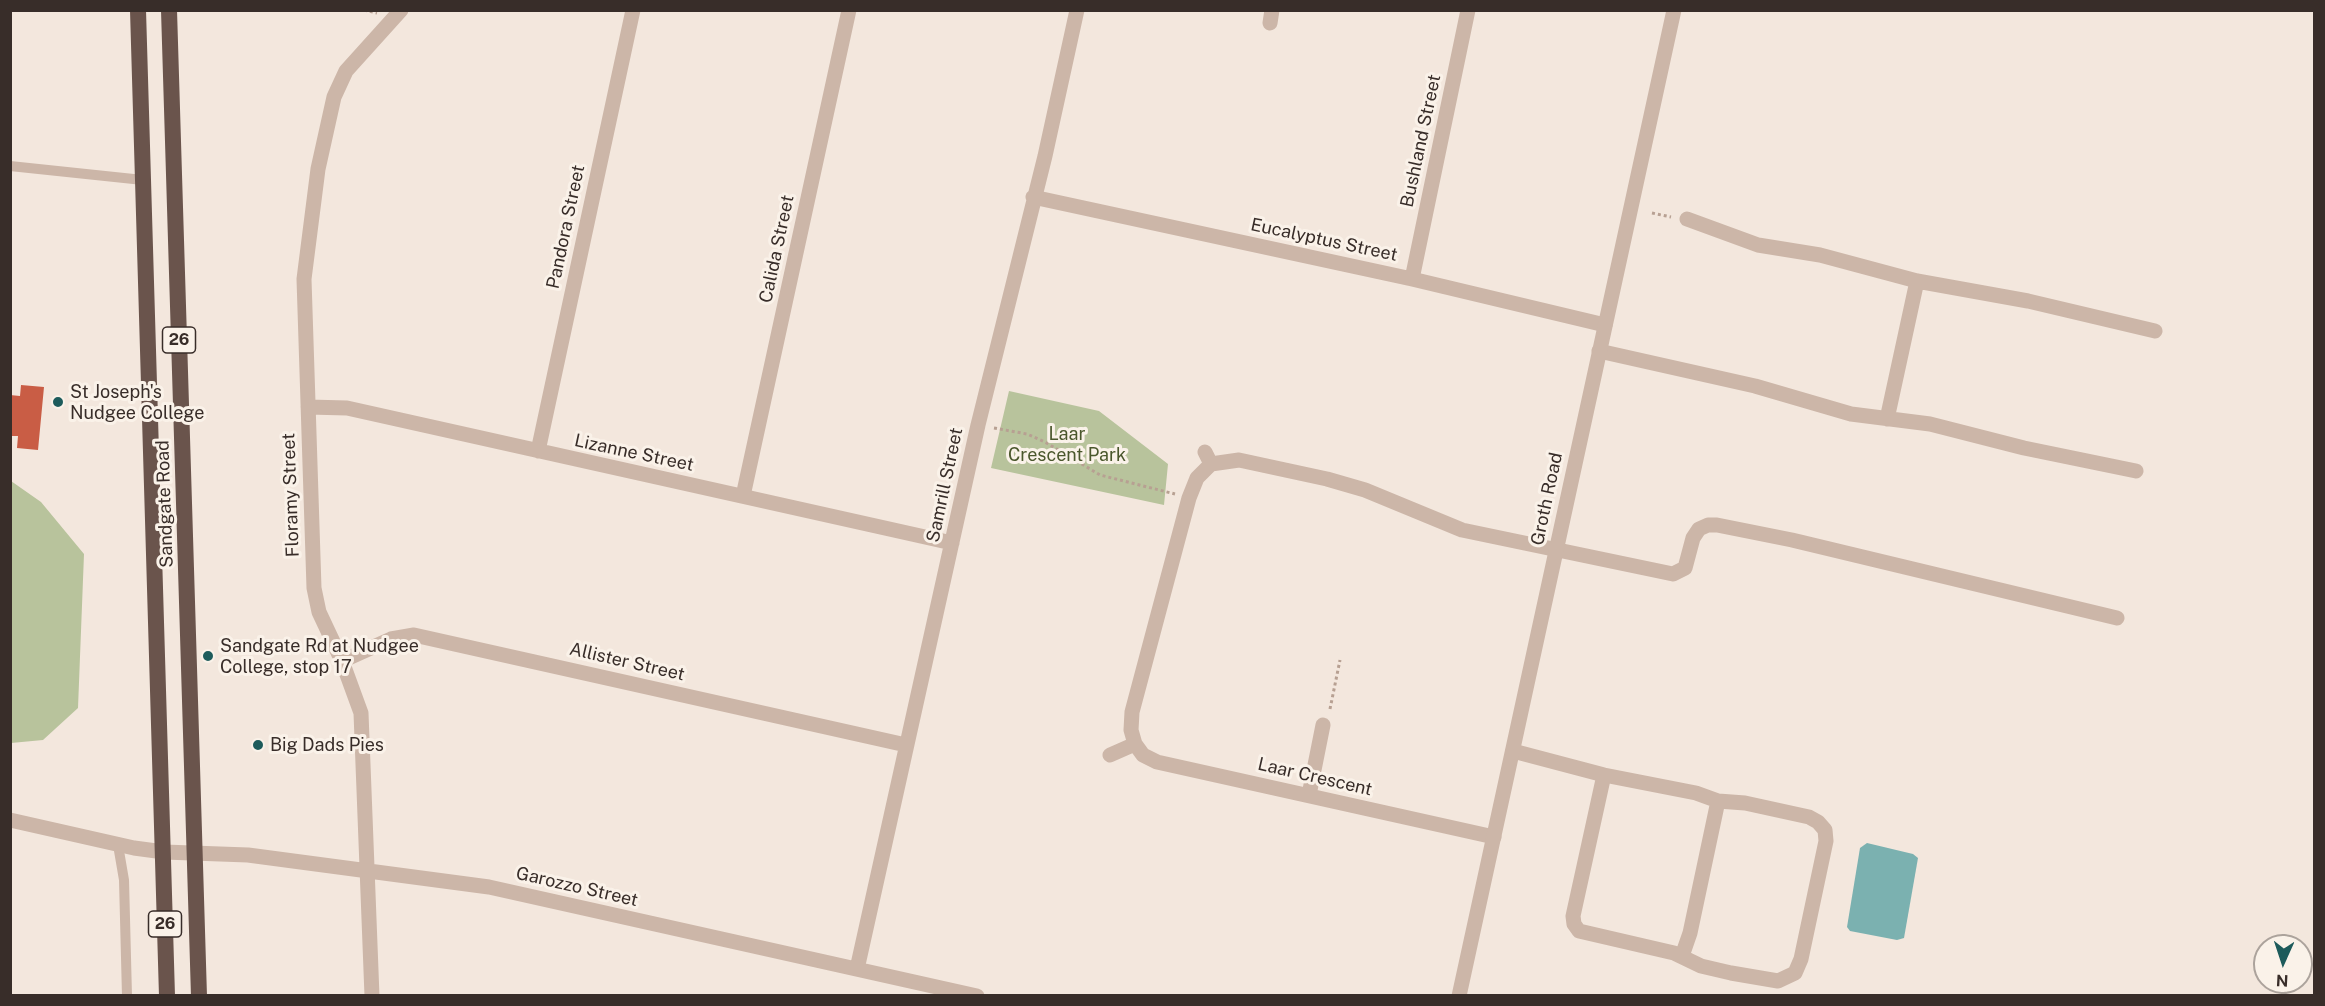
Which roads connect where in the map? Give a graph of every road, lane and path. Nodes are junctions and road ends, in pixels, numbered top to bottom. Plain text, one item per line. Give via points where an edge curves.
1 (138, 10) edge
2 (169, 10) edge
3 (401, 10) edge
4 (633, 10) edge
5 (849, 10) edge
6 (1077, 10) edge
7 (1468, 10) edge
8 (1674, 10) edge
9 (10, 166) edge
10 (143, 180) junction
11 (1033, 197) junction
12 (1687, 219) dead end
13 (1412, 279) junction
14 (1917, 281) junction
15 (1605, 325) junction
16 (2156, 332) dead end
17 (1599, 351) junction
18 (308, 407) junction
19 (1887, 419) junction
20 (978, 425) junction
21 (537, 451) junction
22 (2136, 471) dead end
23 (743, 496) junction
24 (1189, 498) junction
25 (952, 543) junction
26 (1556, 548) junction
27 (2117, 618) dead end
28 (1340, 660) dead end
29 (342, 661) junction
30 (1323, 725) joint
31 (1134, 744) junction
32 (906, 745) junction
33 (1513, 751) junction
34 (1110, 755) dead end
35 (1604, 775) junction
36 (1309, 795) junction
37 (1718, 801) junction
38 (10, 820) edge
39 (1494, 837) junction
40 (118, 845) junction
41 (164, 852) junction
42 (195, 853) junction
43 (367, 870) junction
44 (1682, 956) junction
45 (857, 969) junction
46 (127, 996) edge
47 (167, 996) edge
48 (199, 996) edge
49 (372, 996) edge
50 (977, 996) edge
51 (1459, 996) edge

1 - 10 highway, Sandgate Road / 26
2 - 42 highway, Sandgate Road / 26
3 - 18 street, Floramy Street via 346,72 326,124 304,279
4 - 21 street, Pandora Street
5 - 23 street, Calida Street
6 - 11 street, Samrill Street
7 - 13 street, Bushland Street
8 - 15 street, Groth Road
9 - 10 lane
10 - 41 highway, Sandgate Road / 26
11 - 13 street, Eucalyptus Street
11 - 20 street, Samrill Street
12 - 14 street via 1758,245 1820,255
13 - 15 street, Eucalyptus Street
14 - 16 street via 2028,301
14 - 19 street
15 - 17 street, Groth Road
17 - 19 street via 1755,386 1851,414
17 - 26 street, Groth Road
18 - 21 street, Lizanne Street via 347,408
18 - 29 street, Floramy Street via 315,599
19 - 22 street via 1930,424
20 - 24 path via 1027,434 1100,475
20 - 25 street, Samrill Street
21 - 23 street, Lizanne Street
23 - 25 street, Lizanne Street
24 - 26 street via 1208,458 1239,460 1365,490 1462,530
24 - 31 street via 1132,712
25 - 32 street, Samrill Street
26 - 27 street via 1678,573 1685,568 1699,529 1717,525
26 - 33 street, Groth Road
28 - 30 path via 1332,705
29 - 32 street, Allister Street via 392,639 414,635
29 - 43 street, Floramy Street via 361,713
30 - 36 street
31 - 34 street
31 - 36 street, Laar Crescent via 1143,755 1157,762
32 - 45 street, Samrill Street
33 - 35 street
33 - 39 street, Groth Road
35 - 37 street via 1675,788
35 - 44 street via 1574,924 1583,933
36 - 39 street, Laar Crescent
37 - 44 street
37 - 44 street via 1809,817 1825,830 1801,959 1791,977 1772,981 1701,966
38 - 40 street, Garozzo Street
39 - 51 street, Groth Road
40 - 41 street, Garozzo Street
40 - 46 lane via 124,880
41 - 42 street, Garozzo Street
41 - 47 highway, Sandgate Road / 26
42 - 43 street, Garozzo Street via 248,855
42 - 48 highway, Sandgate Road / 26
43 - 45 street, Garozzo Street via 489,887
43 - 49 street, Floramy Street
45 - 50 street, Garozzo Street

